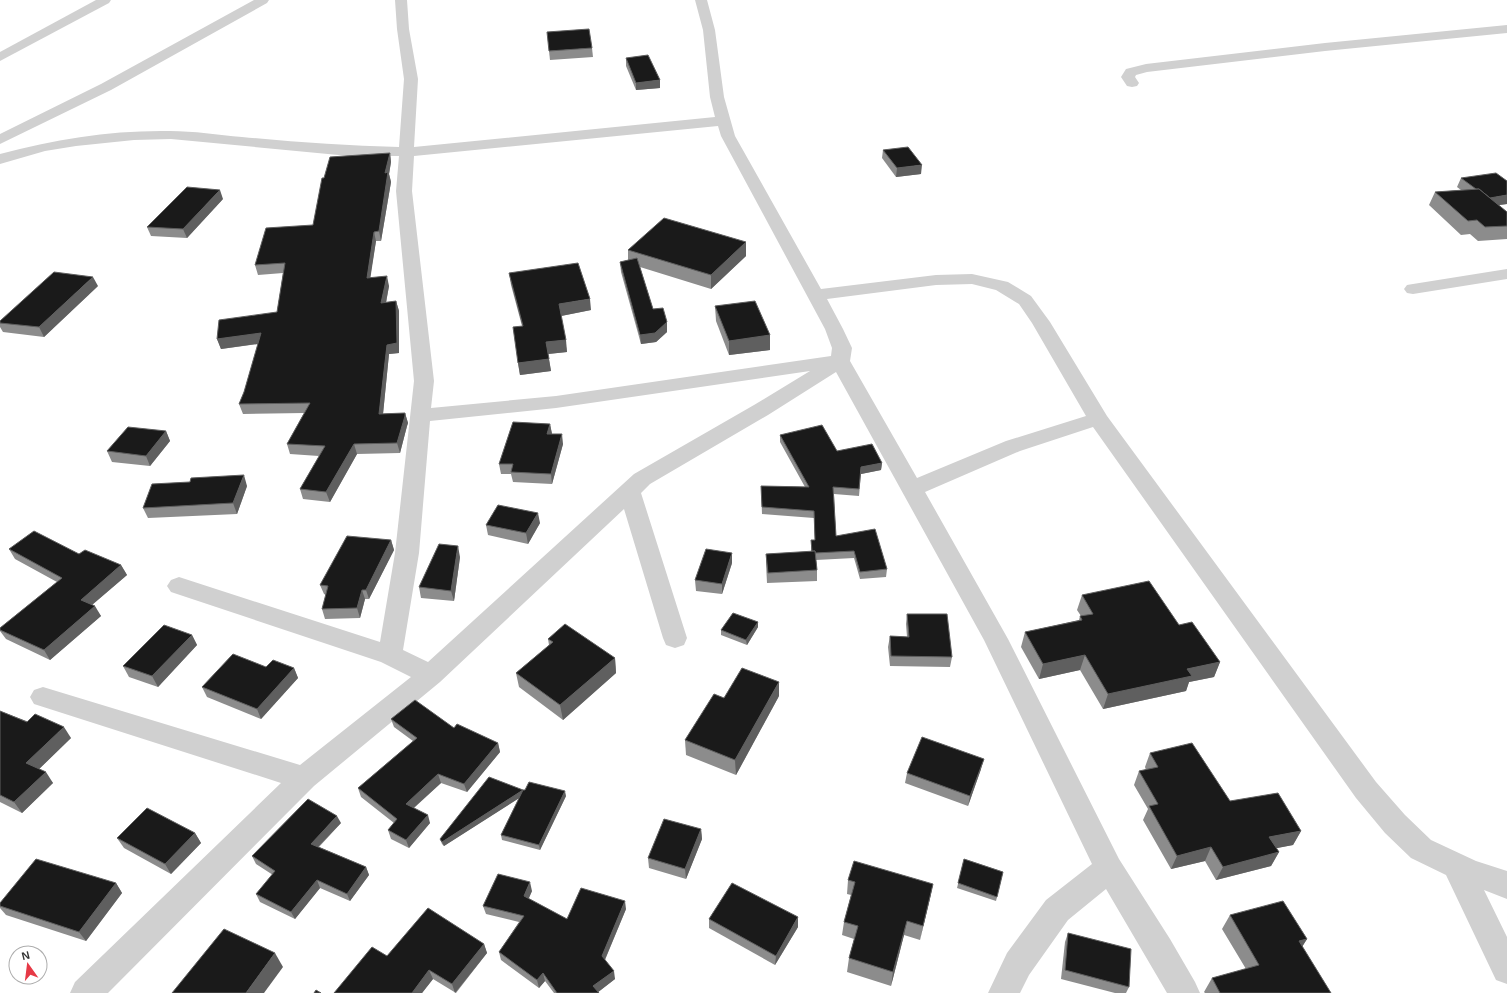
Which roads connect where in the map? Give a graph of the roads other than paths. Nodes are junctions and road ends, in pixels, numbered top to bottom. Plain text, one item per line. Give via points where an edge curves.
1 (105, 0) edge
2 (263, 0) edge
3 (400, 0) edge
4 (701, 0) edge
5 (1507, 29) edge
6 (0, 57) edge
7 (1132, 83) dead end
8 (723, 121) junction
9 (0, 140) edge
10 (407, 152) junction
11 (0, 159) edge
12 (1507, 274) edge
13 (1414, 289) dead end
14 (815, 295) junction
15 (840, 361) junction
16 (421, 416) junction
17 (1098, 419) junction
18 (912, 488) junction
19 (629, 490) junction
20 (179, 586) dead end
21 (675, 638) dead end
22 (390, 655) junction
23 (431, 675) junction
24 (43, 697) dead end
25 (304, 778) junction
26 (1456, 866) junction
27 (1109, 868) junction
28 (1507, 885) edge
29 (1507, 969) edge
30 (86, 993) edge
31 (1004, 993) edge
32 (1184, 993) edge

1 - 6 street
2 - 9 street via 106,88
3 - 10 street via 402,29 411,79
4 - 8 street via 709,30 717,97
5 - 7 street via 1146,68 1131,72 1128,77
8 - 10 street
8 - 14 street via 728,136
10 - 11 street via 349,151 171,135 76,141
10 - 16 street via 404,191 424,381
12 - 13 street
14 - 15 street via 842,348
14 - 17 street via 936,280 972,279 1002,286 1025,300 1041,322
15 - 16 street via 570,400
15 - 18 street
15 - 19 street via 642,479
16 - 22 street via 407,553
17 - 18 street via 1013,446
17 - 26 street via 1366,790 1395,824 1422,849
18 - 27 street via 996,640
19 - 21 street
19 - 23 street
20 - 22 street
22 - 23 street
23 - 25 street
24 - 25 street
25 - 30 street
26 - 28 street
26 - 29 street
27 - 31 street via 1057,910 1018,964
27 - 32 street

